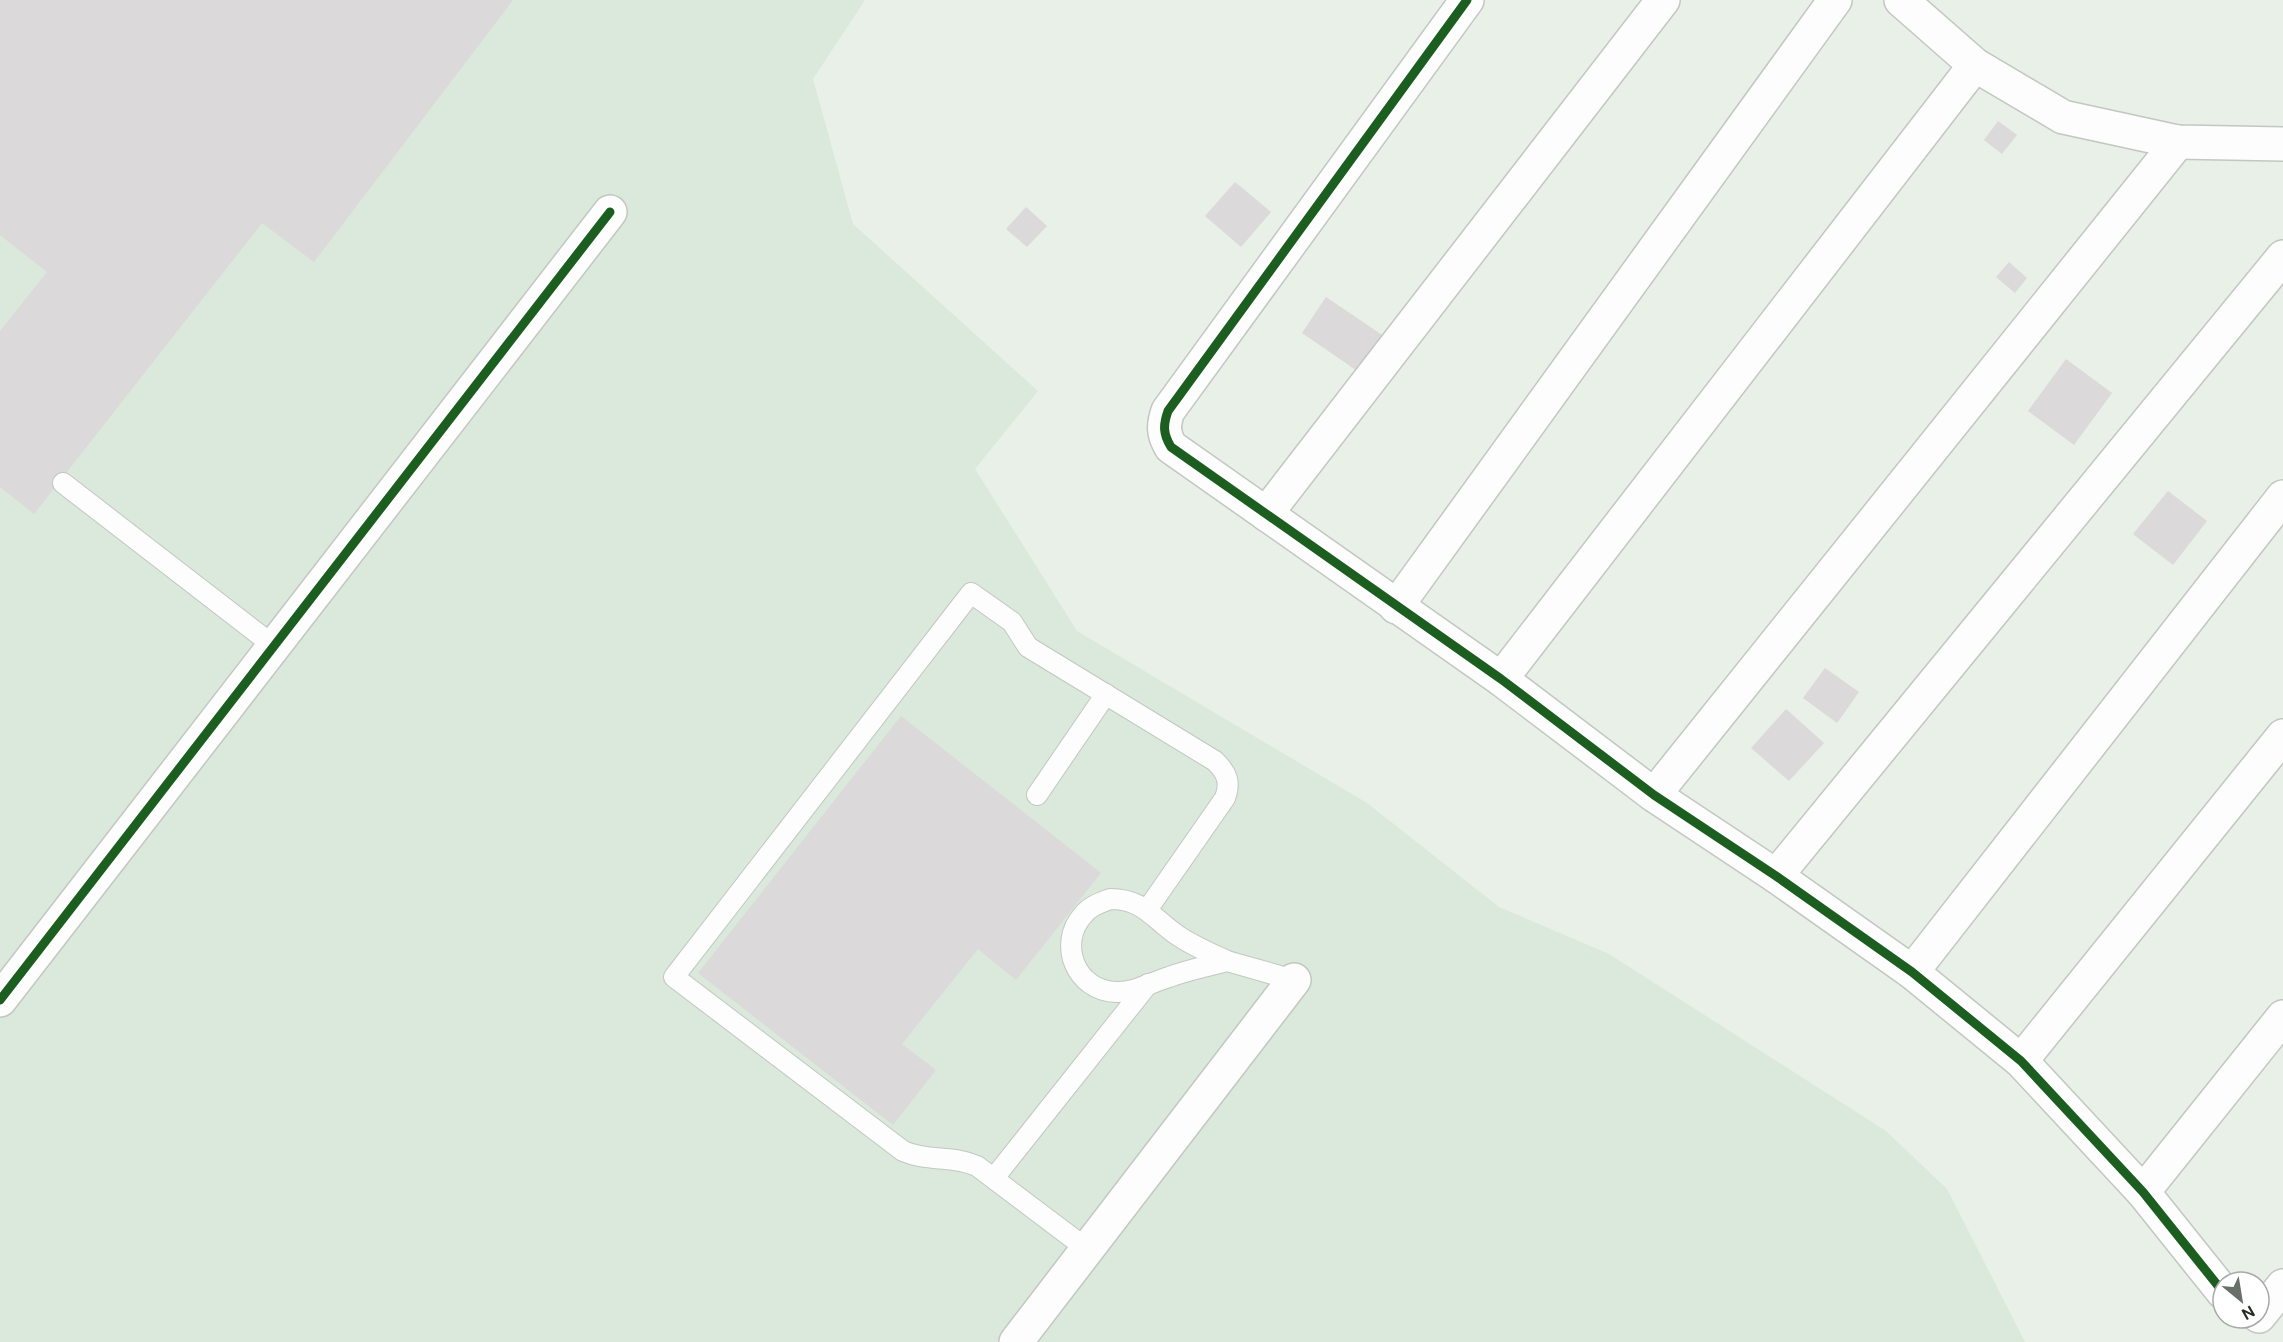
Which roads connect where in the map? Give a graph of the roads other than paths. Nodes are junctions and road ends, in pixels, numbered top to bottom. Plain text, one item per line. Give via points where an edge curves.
1 (1467, 0) edge
2 (1663, 0) edge
3 (1835, 0) edge
4 (1901, 0) edge
5 (1975, 65) junction
6 (2178, 142) junction
7 (2283, 144) edge
8 (610, 212) dead end
9 (2283, 257) edge
10 (63, 483) dead end
11 (2283, 497) edge
12 (1266, 514) junction
13 (1396, 607) junction
14 (274, 646) junction
15 (1501, 679) junction
16 (1106, 694) junction
17 (2283, 736) edge
18 (1037, 795) dead end
19 (1654, 795) junction
20 (1776, 876) junction
21 (1147, 910) junction
22 (1227, 961) junction
23 (1912, 972) junction
24 (1294, 980) joint
25 (1148, 984) junction
26 (0, 999) edge
27 (2283, 1017) edge
28 (2021, 1060) junction
29 (994, 1178) junction
30 (2143, 1192) junction
31 (1088, 1249) junction
32 (2211, 1277) edge
33 (2283, 1286) edge
34 (2271, 1302) edge
35 (1016, 1342) edge

1 - 12 street via 1168,411 1164,436 1171,447
2 - 12 street
3 - 13 street
4 - 5 street
5 - 6 street via 2063,117
5 - 15 street
6 - 7 street
6 - 19 street
8 - 14 street
9 - 20 street
10 - 14 lane
11 - 23 street
12 - 13 street
13 - 15 street
14 - 26 street
15 - 19 street
16 - 18 lane
16 - 21 lane via 1215,761 1228,781 1225,798
16 - 29 lane via 1028,647 1012,622 971,593 674,977 903,1151 926,1158 966,1161
17 - 28 street
19 - 20 street
20 - 23 street
21 - 22 lane via 1177,935
21 - 25 lane via 1126,899 1096,904 1083,913 1070,941 1077,970 1088,982 1116,992
22 - 24 lane
22 - 25 lane
23 - 28 street
24 - 31 street
25 - 29 lane
27 - 30 street
28 - 30 street
29 - 31 lane
30 - 32 street
31 - 35 street
33 - 34 street

